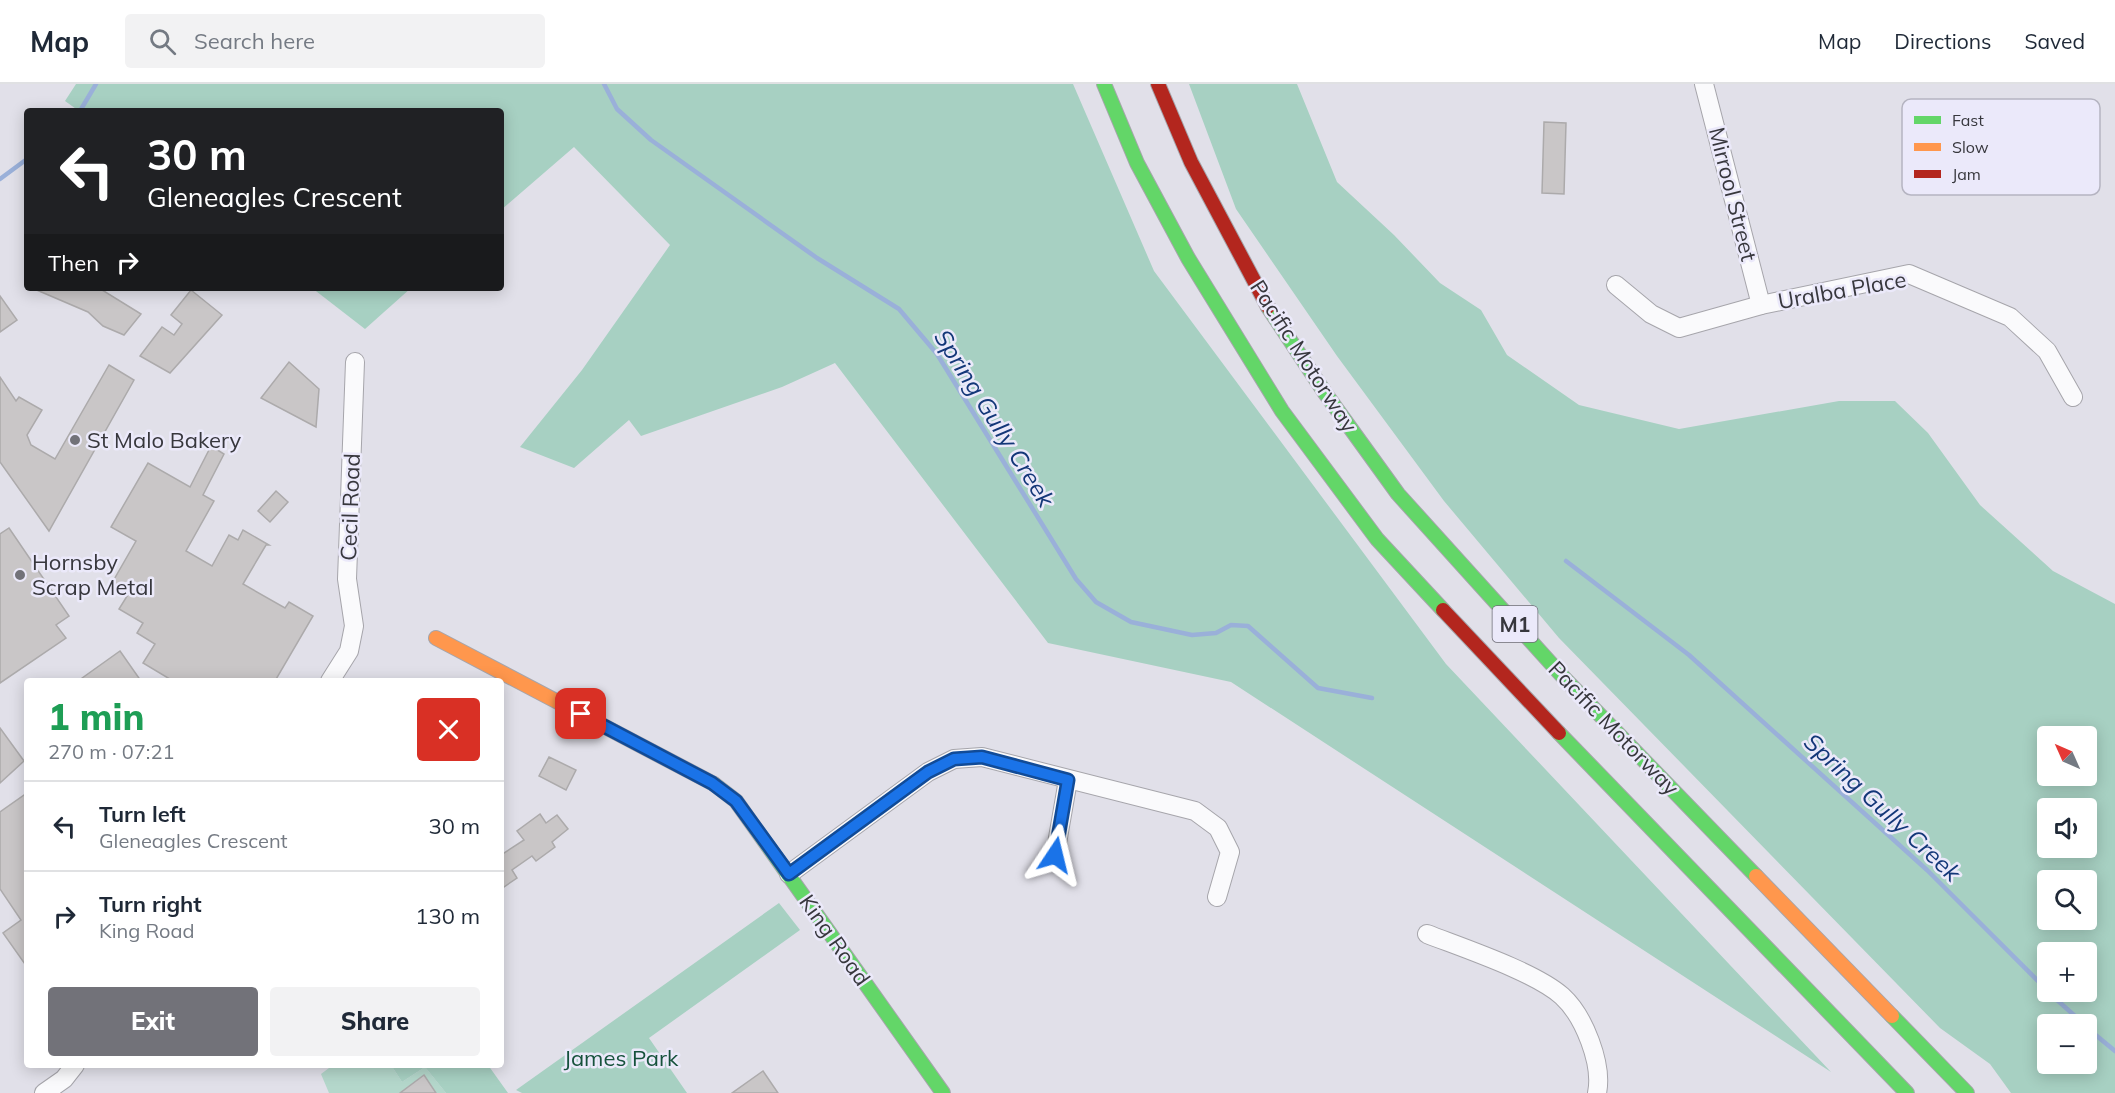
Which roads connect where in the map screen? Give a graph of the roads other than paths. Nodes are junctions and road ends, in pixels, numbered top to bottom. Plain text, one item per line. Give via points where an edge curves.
1 (1104, 84) edge
2 (1158, 84) edge
3 (1704, 84) edge
4 (1616, 285) dead end
5 (1761, 305) junction
6 (356, 362) dead end
7 (2073, 397) dead end
8 (436, 638) dead end
9 (332, 678) edge
10 (1068, 780) junction
11 (1055, 855) dead end
12 (789, 874) junction
13 (1217, 897) dead end
14 (1427, 934) dead end
15 (71, 1079) edge
16 (44, 1093) edge
17 (944, 1093) edge
18 (1597, 1093) edge
19 (1907, 1093) edge
20 (1967, 1093) edge

1 - 19 main road, Pacific Motorway / M1 via 1137,163 1188,258 1282,411 1377,539
2 - 20 main road, Pacific Motorway / M1 via 1191,162 1261,296 1398,494 1565,679
3 - 5 street, Mirrool Street
4 - 5 street, Uralba Place via 1651,314 1679,328
5 - 7 street, Uralba Place via 1909,274 2010,317 2047,351
6 - 9 street, Cecil Road via 347,579 354,626 349,651
8 - 12 main road, King Road via 712,783 736,801
10 - 11 street
10 - 12 street via 982,757 954,759 928,772
10 - 13 street via 1196,811 1218,828 1230,852
12 - 17 main road, King Road
14 - 18 street via 1523,973 1562,996 1590,1038 1600,1079
15 - 16 street

